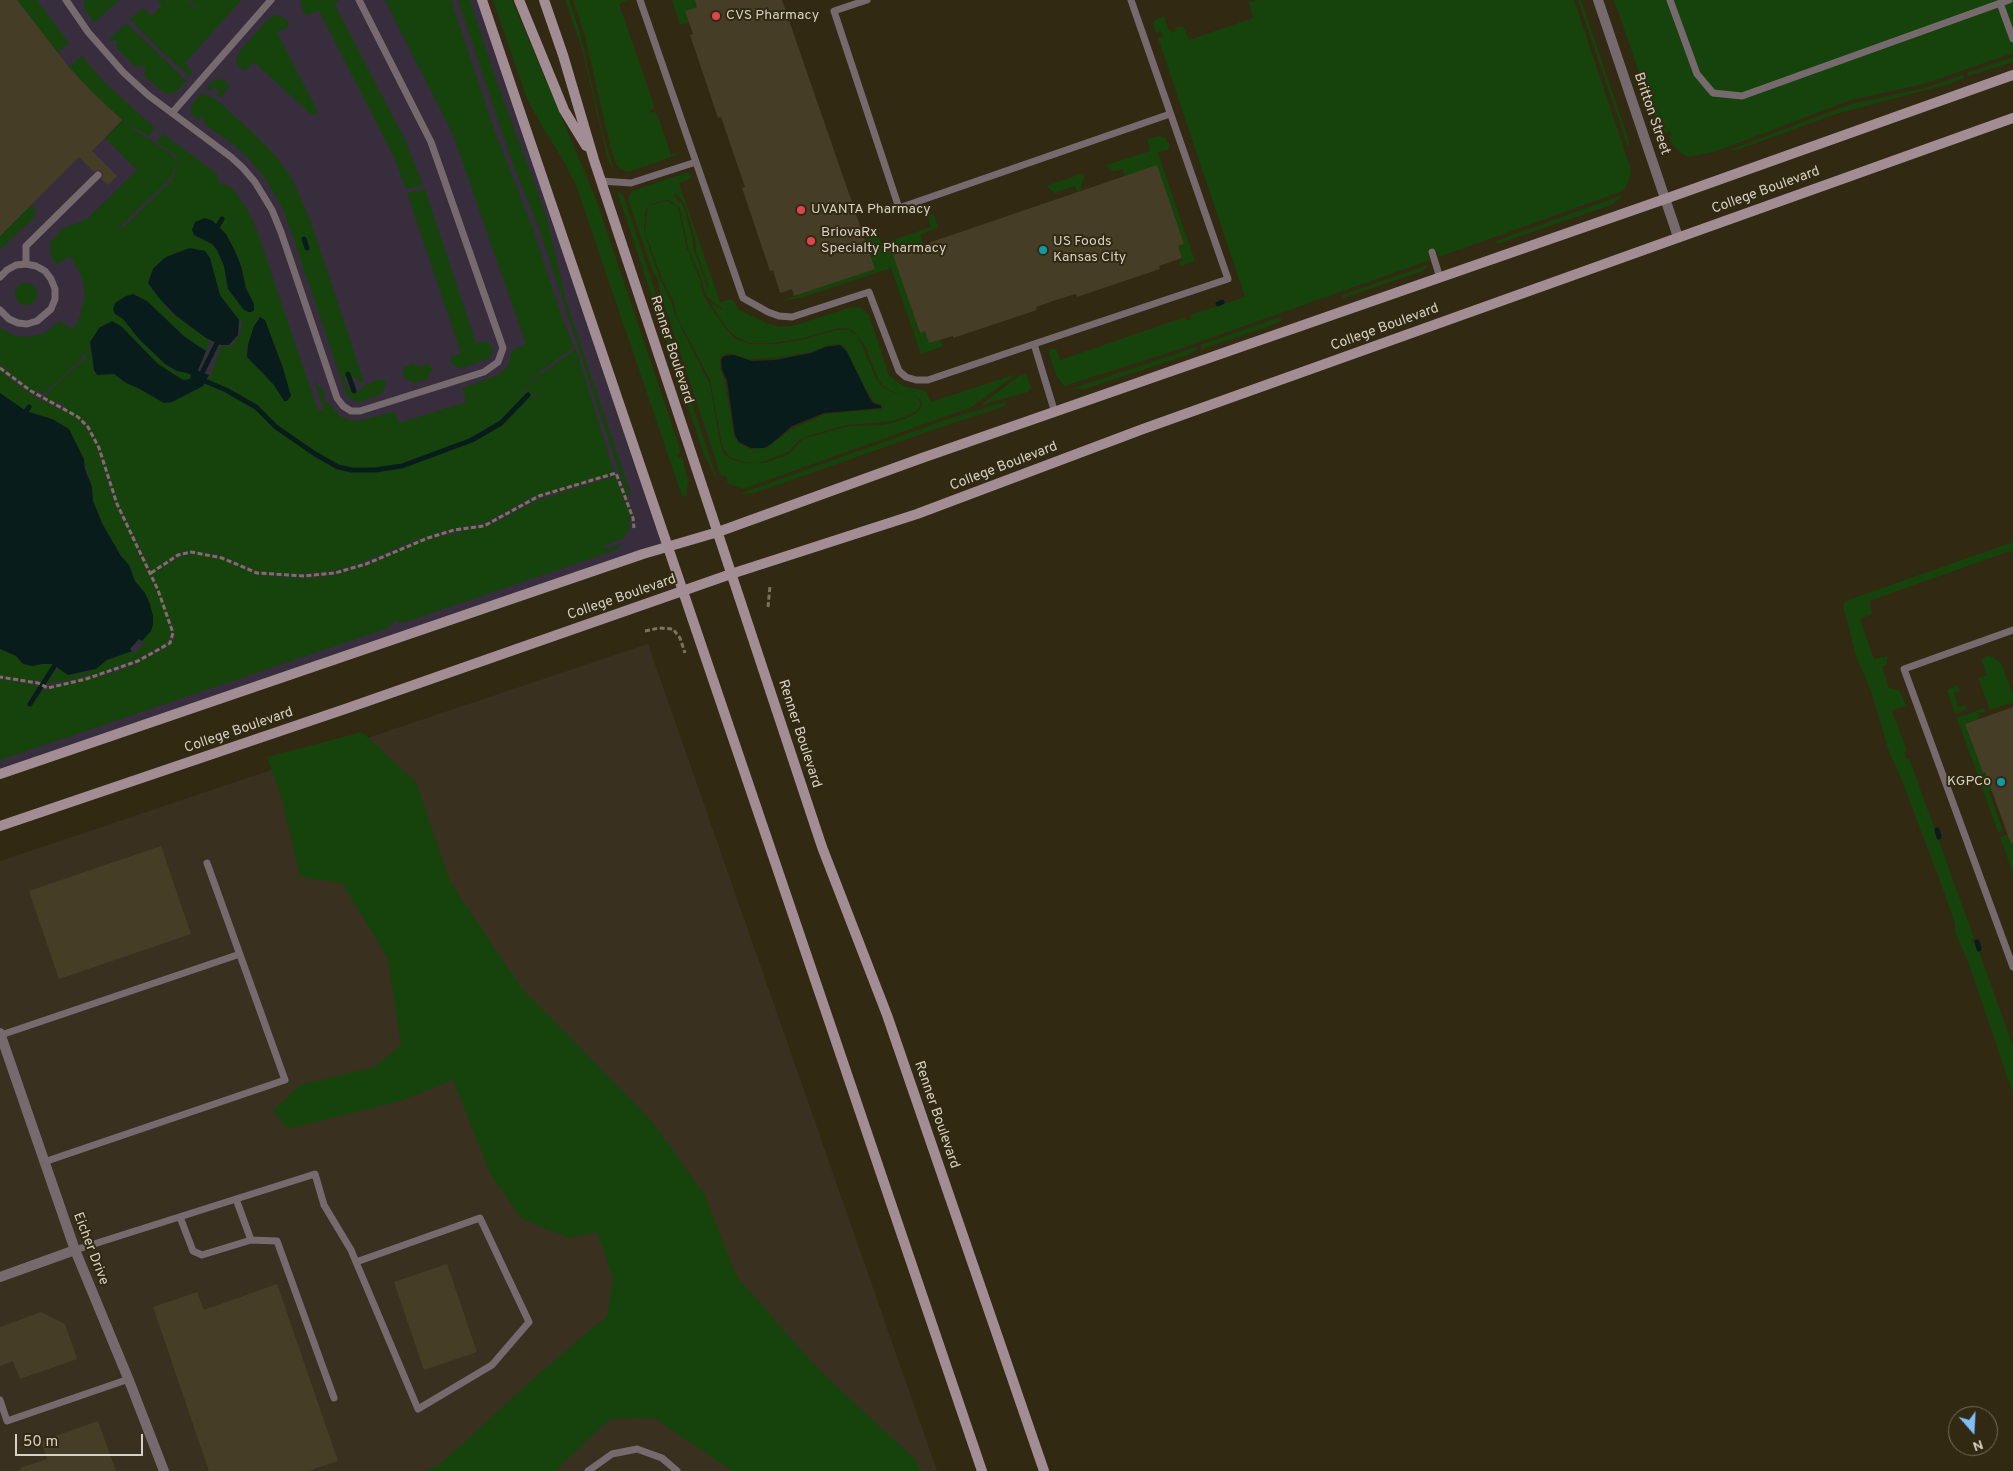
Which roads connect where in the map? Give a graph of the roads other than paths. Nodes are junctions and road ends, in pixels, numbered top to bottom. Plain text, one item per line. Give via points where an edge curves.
1 (66, 0) edge
2 (271, 0) edge
3 (359, 0) edge
4 (482, 0) edge
5 (519, 0) edge
6 (544, 0) edge
7 (640, 0) edge
8 (867, 0) edge
9 (1131, 0) edge
10 (1598, 0) edge
11 (1670, 0) edge
12 (2009, 0) edge
13 (2000, 4) junction
14 (2013, 39) edge
15 (2013, 75) edge
16 (172, 113) junction
17 (1170, 114) junction
18 (2013, 118) edge
19 (594, 160) junction
20 (696, 162) junction
21 (98, 175) dead end
22 (601, 181) junction
23 (1665, 199) junction
24 (1678, 237) junction
25 (1432, 252) dead end
26 (26, 264) junction
27 (0, 277) edge
28 (1440, 278) junction
29 (0, 310) edge
30 (1034, 344) junction
31 (1055, 413) junction
32 (718, 532) junction
33 (669, 547) junction
34 (731, 574) junction
35 (684, 591) junction
36 (2013, 630) edge
37 (0, 774) edge
38 (0, 826) edge
39 (207, 863) dead end
40 (240, 954) junction
41 (2013, 967) edge
42 (0, 1034) edge
43 (44, 1162) junction
44 (236, 1199) junction
45 (180, 1217) junction
46 (251, 1240) junction
47 (75, 1250) junction
48 (356, 1262) junction
49 (0, 1277) edge
50 (129, 1379) junction
51 (334, 1398) dead end
52 (0, 1400) edge
53 (593, 1470) edge
54 (164, 1471) edge
55 (678, 1471) edge
56 (982, 1471) edge
57 (1044, 1471) edge

1 - 16 lane via 106,54
2 - 16 lane
3 - 16 lane via 440,164 503,348 493,367 360,411 351,411 343,406 337,398 281,232 264,196 244,168
4 - 33 main road
5 - 19 main road via 564,110
6 - 19 main road, Renner Boulevard
7 - 20 lane
8 - 17 lane via 834,11 899,208
9 - 17 lane
10 - 23 street, Britton Street
11 - 13 lane via 1696,74 1713,93 1742,96
12 - 13 lane
13 - 14 lane
15 - 23 main road, College Boulevard
17 - 30 lane via 1228,279
18 - 24 main road, College Boulevard
19 - 22 main road, Renner Boulevard
20 - 22 lane via 631,183
20 - 30 lane via 743,298 768,312 792,317 869,292 899,370 916,380 928,380
21 - 26 lane via 26,246
22 - 32 main road, Renner Boulevard
23 - 24 street, Britton Street
23 - 28 main road, College Boulevard
24 - 34 main road, College Boulevard via 1143,429 918,514
25 - 28 lane
26 - 27 lane via 16,265
26 - 29 lane via 45,271 51,279 55,294 51,309 37,321 27,324 9,319
28 - 31 main road, College Boulevard
30 - 31 lane
31 - 32 main road, College Boulevard
32 - 33 main road, College Boulevard
32 - 34 main road, Renner Boulevard
33 - 35 main road
33 - 37 main road, College Boulevard
34 - 35 main road, College Boulevard
34 - 57 main road, Renner Boulevard via 822,847 887,1015
35 - 38 main road, College Boulevard
35 - 56 main road
36 - 41 lane via 1904,669
39 - 40 lane
40 - 42 lane
40 - 43 lane via 284,1080
42 - 43 street, Eicher Drive
43 - 47 street, Eicher Drive
44 - 45 lane
44 - 46 lane
44 - 48 lane via 314,1174 324,1205
45 - 46 lane via 193,1251 202,1255
45 - 47 lane
46 - 51 lane via 277,1241
47 - 49 street
47 - 50 street, Eicher Drive
48 - 48 lane via 480,1218 529,1322 492,1365 418,1409
50 - 52 lane via 7,1421
50 - 54 street, Eicher Drive
53 - 55 lane via 612,1454 637,1449 662,1458

